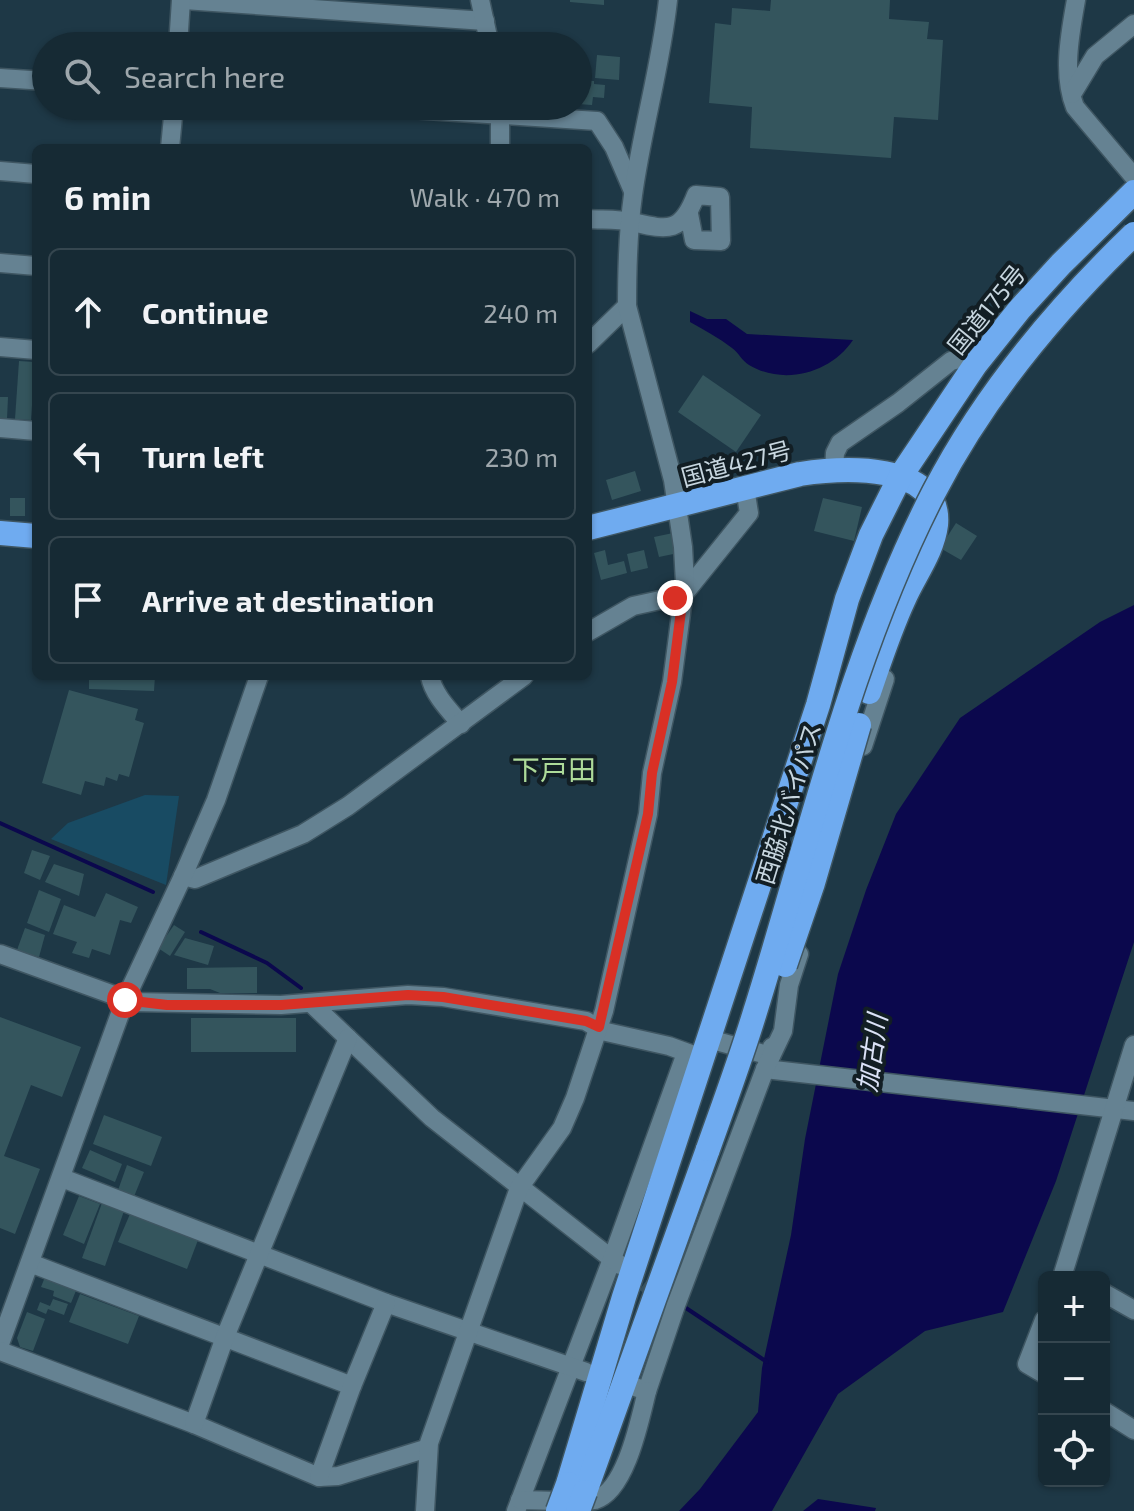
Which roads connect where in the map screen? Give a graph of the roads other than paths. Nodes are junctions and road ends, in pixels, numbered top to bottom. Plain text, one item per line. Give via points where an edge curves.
1 (182, 0) edge
2 (480, 0) edge
3 (668, 0) edge
4 (1076, 0) edge
5 (485, 21) junction
6 (1134, 24) edge
7 (179, 32) edge
8 (487, 32) edge
9 (0, 78) edge
10 (32, 80) edge
11 (1071, 97) junction
12 (173, 120) edge
13 (501, 120) edge
14 (587, 120) edge
15 (170, 144) edge
16 (500, 144) edge
17 (0, 171) edge
18 (32, 174) edge
19 (633, 191) junction
20 (1133, 192) edge
21 (689, 214) dead end
22 (592, 219) edge
23 (630, 221) junction
24 (1134, 234) edge
25 (0, 263) edge
26 (32, 266) edge
27 (627, 306) junction
28 (592, 340) edge
29 (0, 347) edge
30 (32, 350) edge
31 (975, 365) junction
32 (0, 428) edge
33 (32, 431) edge
34 (834, 470) junction
35 (900, 477) junction
36 (745, 488) junction
37 (677, 507) junction
38 (592, 527) edge
39 (0, 533) edge
40 (32, 536) edge
41 (907, 593) junction
42 (683, 595) junction
43 (592, 630) edge
44 (890, 662) dead end
45 (258, 680) edge
46 (430, 680) edge
47 (519, 680) edge
48 (461, 724) junction
49 (183, 876) junction
50 (0, 954) edge
51 (125, 1000) junction
52 (311, 1003) junction
53 (599, 1027) junction
54 (348, 1038) junction
55 (1134, 1045) edge
56 (699, 1050) junction
57 (772, 1065) junction
58 (1114, 1108) junction
59 (1134, 1111) edge
60 (713, 1150) junction
61 (62, 1178) junction
62 (521, 1185) junction
63 (259, 1255) junction
64 (30, 1263) junction
65 (617, 1263) junction
66 (1069, 1271) edge
67 (1110, 1296) edge
68 (386, 1303) junction
69 (1134, 1310) edge
70 (468, 1331) junction
71 (1038, 1336) edge
72 (225, 1337) junction
73 (0, 1344) edge
74 (0, 1351) edge
75 (579, 1370) junction
76 (1038, 1370) edge
77 (352, 1386) junction
78 (1110, 1415) edge
79 (194, 1424) junction
80 (1134, 1430) edge
81 (428, 1448) junction
82 (319, 1477) junction
83 (577, 1496) edge
84 (518, 1505) edge
85 (425, 1511) edge
86 (558, 1511) edge

1 - 5 street
1 - 7 street
2 - 5 street
3 - 19 street
4 - 11 street via 1068,42
5 - 8 street
6 - 11 street via 1095,56
9 - 10 street
11 - 20 street
12 - 15 street
13 - 16 street
14 - 19 street via 597,121 614,147
17 - 18 street
19 - 23 street
20 - 31 highway, 国道175号 via 1040,287
21 - 23 street via 672,227 655,229
22 - 23 street
23 - 27 street
24 - 60 highway, 西脇北バイパス, bridge via 1031,345 990,400 908,545 881,606 841,726
25 - 26 street
27 - 28 street
27 - 37 street
29 - 30 street
31 - 34 street via 951,361 840,443
31 - 35 highway, 国道175号
32 - 33 street
34 - 35 highway, 国道427号
34 - 36 highway, 国道427号
35 - 41 highway via 932,499 936,524
35 - 56 highway, 国道175号 via 847,599 818,705
36 - 37 highway, 国道427号
36 - 42 street via 749,513
37 - 38 highway, 国道427号
37 - 42 street
39 - 40 highway
41 - 57 street via 873,644 854,699 776,975
41 - 60 highway, bridge via 869,692 813,883
42 - 43 street via 633,606
42 - 53 street via 648,814
44 - 57 street via 789,985
45 - 49 street
46 - 48 street
47 - 48 street
48 - 49 street via 303,834 195,879
49 - 51 street
50 - 51 street
51 - 52 street via 167,1005
51 - 61 street
52 - 53 street via 443,997
52 - 54 street
53 - 56 street
53 - 62 street via 562,1128
54 - 62 street via 432,1118
54 - 63 street
55 - 58 street
56 - 57 street
56 - 65 street
56 - 83 highway, 国道175号 via 624,1297
57 - 58 street
57 - 84 street via 673,1303 641,1389 632,1446 615,1485 596,1500
58 - 59 street
58 - 66 street
60 - 83 highway via 656,1319
61 - 63 street
61 - 64 street
62 - 65 street
62 - 70 street
63 - 68 street
63 - 72 street
64 - 72 street
64 - 73 street
65 - 75 street
67 - 69 street
68 - 70 street
68 - 77 street
70 - 75 street
70 - 81 street
71 - 76 street via 1027,1364
72 - 77 street
72 - 79 street
74 - 79 street
75 - 84 street
77 - 82 street
78 - 80 street
79 - 82 street
81 - 82 street
81 - 85 street
83 - 86 highway, bridge

